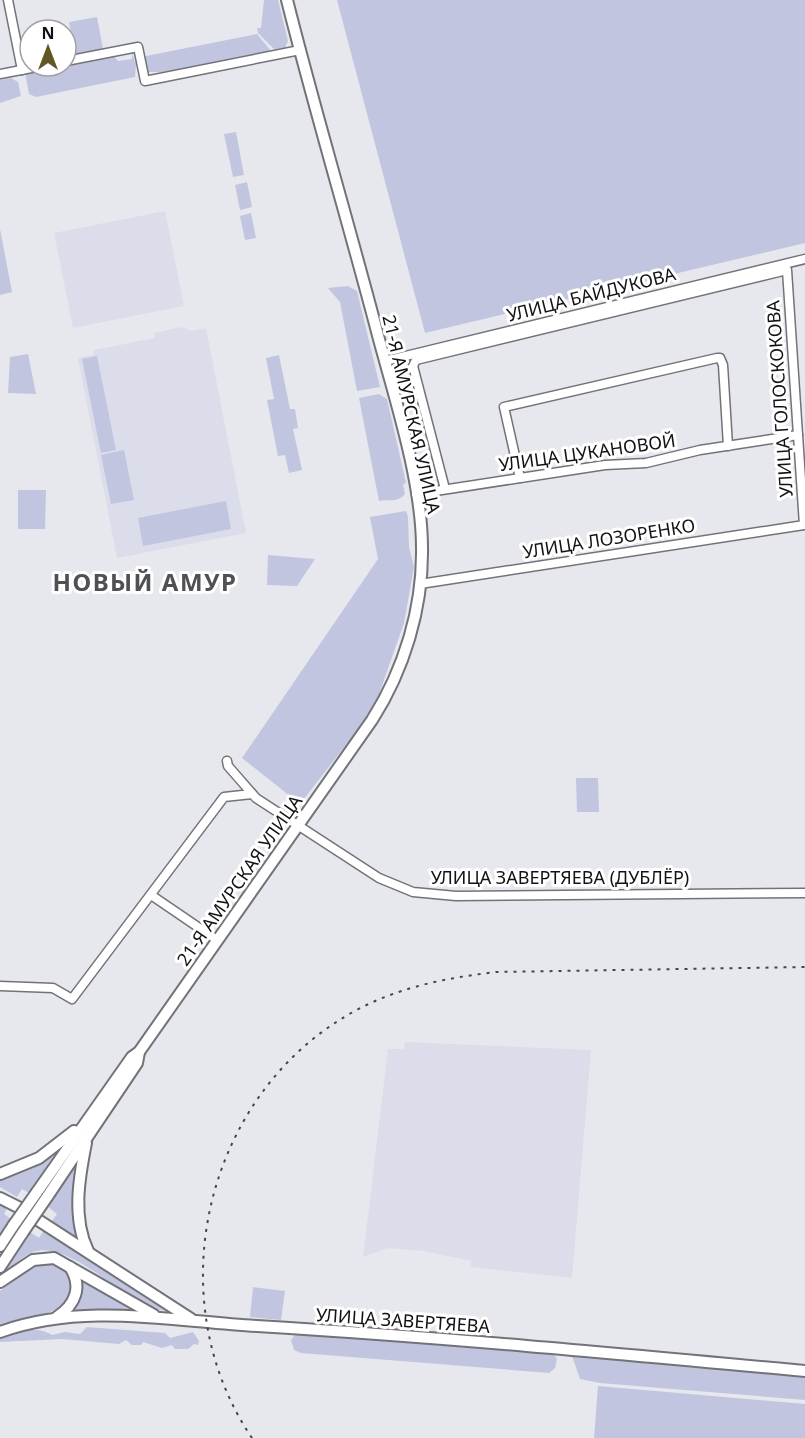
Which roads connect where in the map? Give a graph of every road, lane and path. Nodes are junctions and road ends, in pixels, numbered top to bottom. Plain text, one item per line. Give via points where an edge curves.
1 (8, 0) edge
2 (287, 0) edge
3 (18, 50) edge
4 (300, 50) junction
5 (78, 59) edge
6 (18, 71) edge
7 (0, 74) edge
8 (805, 259) edge
9 (787, 270) joint
10 (385, 361) junction
11 (798, 435) junction
12 (728, 446) junction
13 (520, 478) junction
14 (445, 489) junction
15 (416, 494) junction
16 (804, 525) edge
17 (420, 584) junction
18 (227, 761) dead end
19 (252, 794) junction
20 (298, 825) junction
21 (805, 893) edge
22 (152, 895) junction
23 (217, 940) junction
24 (0, 986) edge
25 (83, 1134) junction
26 (0, 1174) edge
27 (0, 1193) edge
28 (10, 1203) edge
29 (38, 1220) dead end
30 (18, 1229) junction
31 (0, 1246) edge
32 (90, 1254) junction
33 (68, 1265) junction
34 (0, 1267) edge
35 (0, 1282) edge
36 (171, 1307) junction
37 (57, 1317) junction
38 (166, 1319) junction
39 (196, 1322) junction
40 (0, 1332) edge
41 (805, 1371) edge

1 - 3 street
2 - 4 main road, 21-Я АМУРСКАЯ УЛИЦА
4 - 5 street via 145,81 138,47
4 - 10 main road, 21-Я АМУРСКАЯ УЛИЦА
6 - 7 street
8 - 10 street, УЛИЦА БАЙДУКОВА
9 - 11 street, УЛИЦА ГОЛОСКОКОВА
9 - 14 street, УЛИЦА БАЙДУКОВА via 413,363
10 - 15 main road, 21-Я АМУРСКАЯ УЛИЦА
11 - 12 street, УЛИЦА ЦУКАНОВОЙ
11 - 16 street, УЛИЦА ГОЛОСКОКОВА
12 - 13 street, УЛИЦА ЦУКАНОВОЙ via 646,463
12 - 13 street via 723,365 717,357 504,408
13 - 14 street, УЛИЦА ЦУКАНОВОЙ
14 - 15 street, УЛИЦА ЦУКАНОВОЙ
15 - 17 main road, 21-Я АМУРСКАЯ УЛИЦА via 422,546
16 - 17 street, УЛИЦА ЛОЗОРЕНКО
17 - 20 main road, 21-Я АМУРСКАЯ УЛИЦА via 413,622 384,702
18 - 19 street, УЛИЦА ЗАВЕРТЯЕВА (ДУБЛЁР)
19 - 20 street, УЛИЦА ЗАВЕРТЯЕВА (ДУБЛЁР)
19 - 22 street via 224,797
20 - 21 street, УЛИЦА ЗАВЕРТЯЕВА (ДУБЛЁР) via 379,878 432,895
20 - 23 main road, 21-Я АМУРСКАЯ УЛИЦА
22 - 23 street
22 - 24 street via 72,999 53,988
23 - 25 main road, 21-Я АМУРСКАЯ УЛИЦА via 139,1052 137,1063
25 - 26 main road via 74,1131 39,1158
25 - 30 main road, 21-Я АМУРСКАЯ УЛИЦА, bridge
25 - 32 main road via 79,1221
27 - 28 main road
29 - 32 main road
30 - 31 main road, 21-Я АМУРСКАЯ УЛИЦА
30 - 34 main road, 21-Я АМУРСКАЯ УЛИЦА
32 - 36 main road
33 - 35 main road via 54,1258 38,1258
33 - 37 main road via 75,1276 76,1294 73,1304
33 - 38 main road via 141,1309
36 - 38 main road via 171,1315
36 - 39 main road
37 - 38 main road, УЛИЦА ЗАВЕРТЯЕВА via 101,1314
37 - 40 main road, УЛИЦА ЗАВЕРТЯЕВА
38 - 39 main road, УЛИЦА ЗАВЕРТЯЕВА
39 - 41 main road, УЛИЦА ЗАВЕРТЯЕВА via 473,1341

